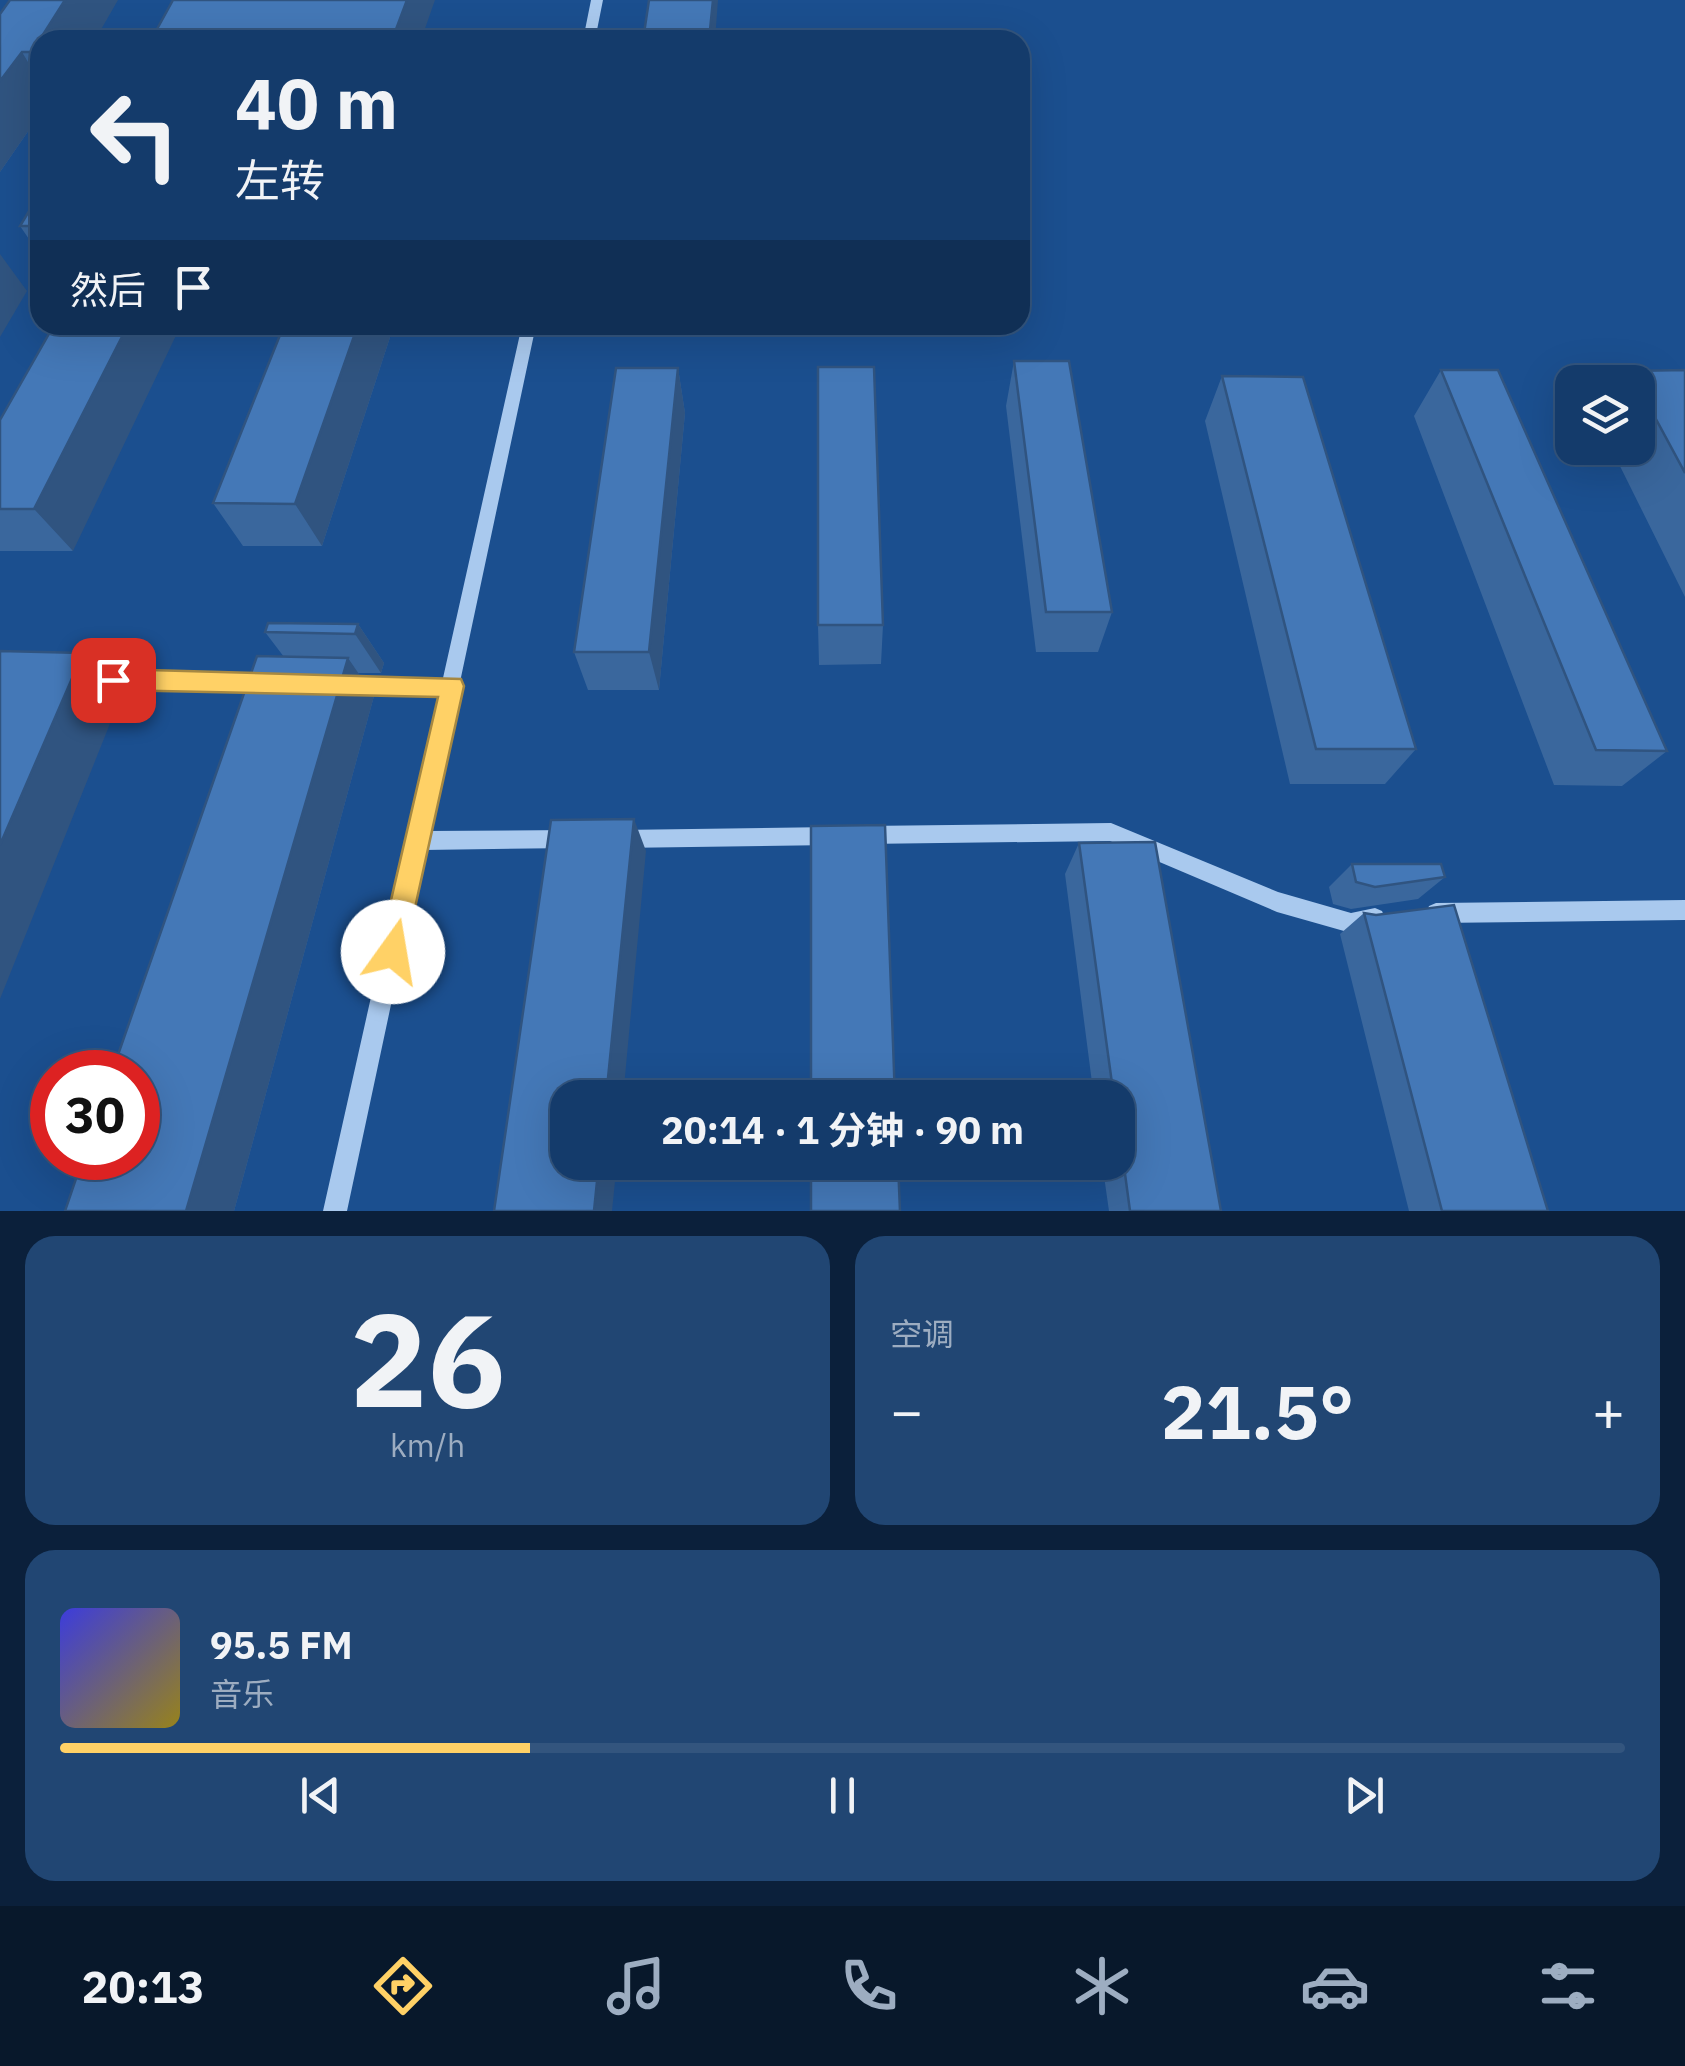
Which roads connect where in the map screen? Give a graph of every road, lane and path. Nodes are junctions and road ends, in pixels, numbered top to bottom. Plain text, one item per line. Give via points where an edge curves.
1 (597, 0) edge
2 (591, 30) edge
3 (527, 335) edge
4 (59, 678) edge
5 (452, 686) junction
6 (418, 842) junction
7 (1685, 910) edge
8 (335, 1211) edge

1 - 2 street
3 - 5 street
4 - 5 street
5 - 6 street
6 - 7 street via 1111,832 1277,902 1351,923 1405,913
6 - 8 street

